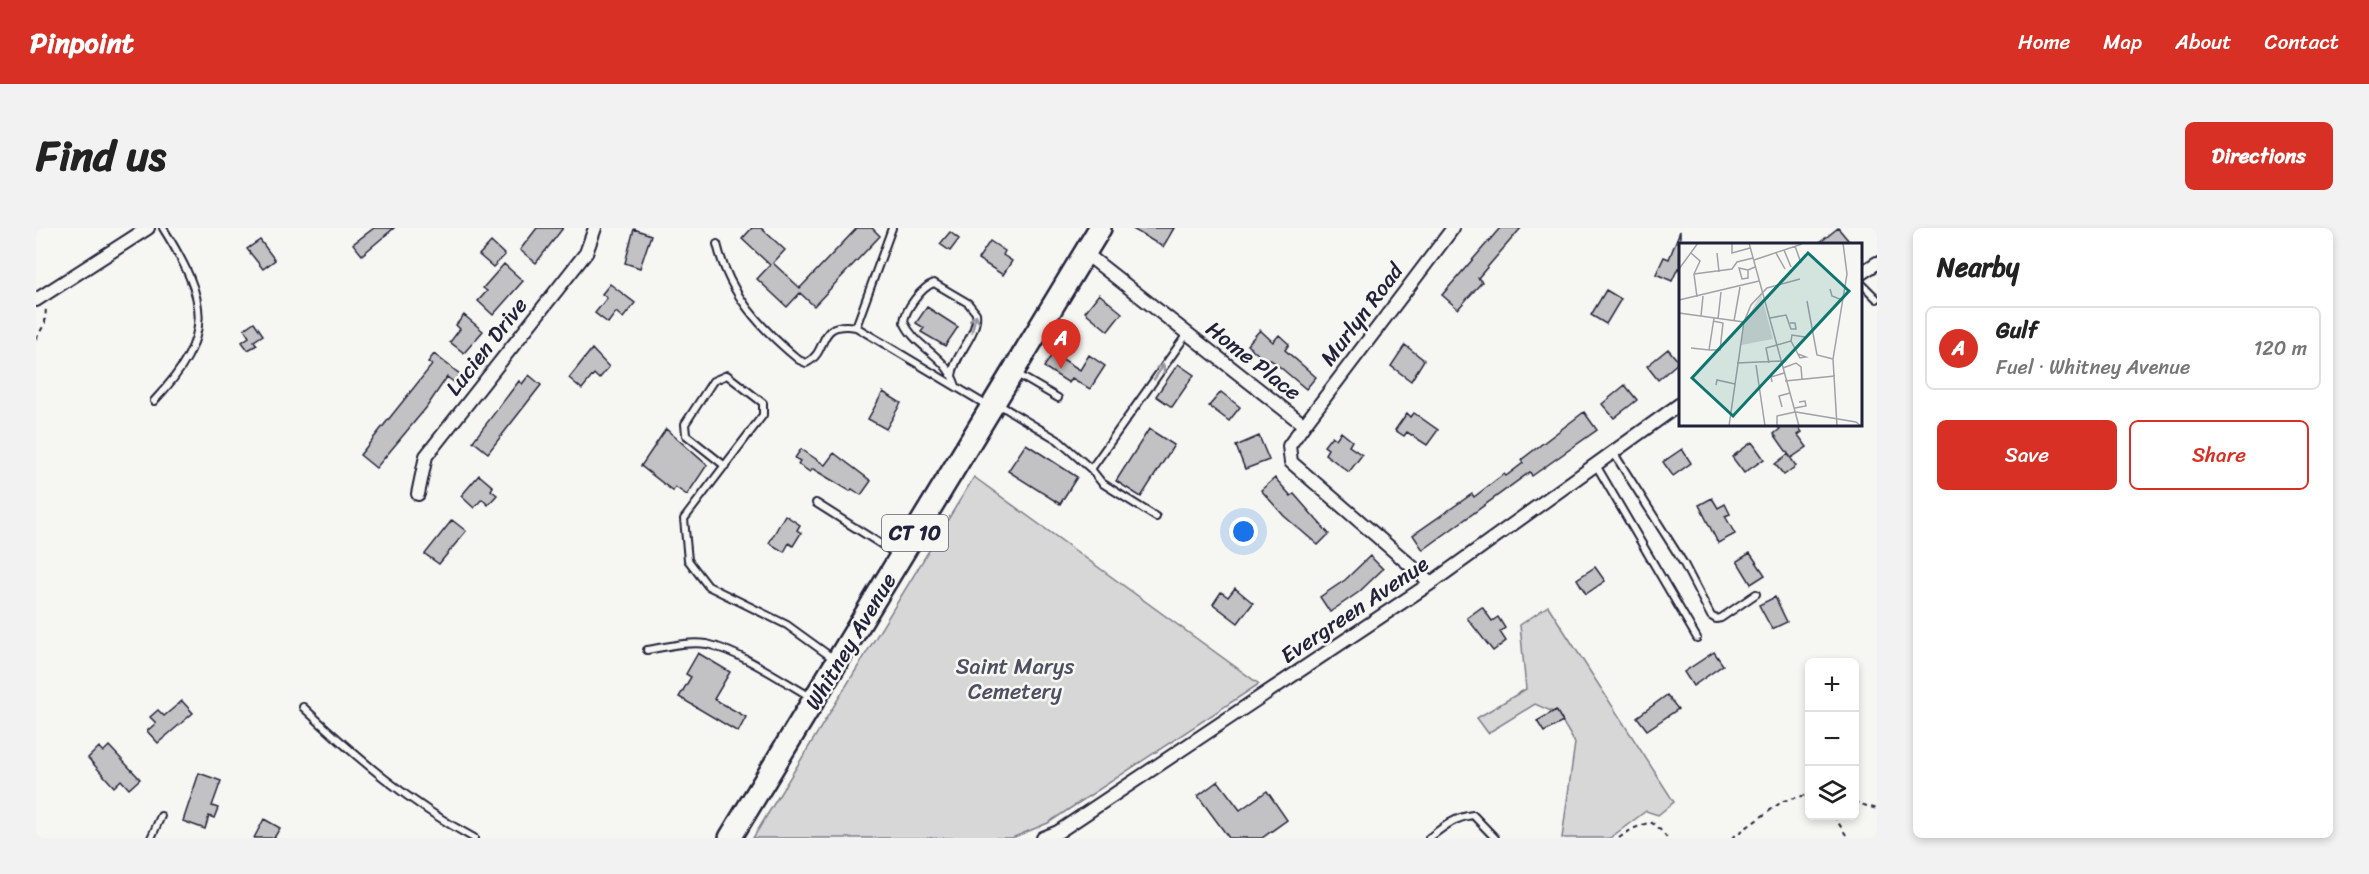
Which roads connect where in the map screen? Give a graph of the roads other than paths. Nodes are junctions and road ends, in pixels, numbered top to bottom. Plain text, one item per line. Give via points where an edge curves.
1 (148, 228) edge
2 (163, 228) edge
3 (595, 228) edge
4 (892, 228) edge
5 (1100, 228) edge
6 (1453, 228) edge
7 (717, 244) dead end
8 (1085, 253) junction
9 (1877, 262) edge
10 (1862, 273) edge
11 (1862, 284) edge
12 (38, 298) edge
13 (1877, 299) edge
14 (856, 327) junction
15 (1187, 334) junction
16 (1013, 372) junction
17 (952, 376) junction
18 (956, 387) junction
19 (1058, 398) dead end
20 (154, 401) dead end
21 (993, 405) junction
22 (1679, 405) edge
23 (1304, 425) junction
24 (1613, 452) junction
25 (1596, 465) junction
26 (725, 466) junction
27 (1092, 469) junction
28 (418, 494) dead end
29 (816, 502) dead end
30 (1156, 517) dead end
31 (901, 557) junction
32 (1431, 583) junction
33 (1756, 594) dead end
34 (1697, 638) dead end
35 (647, 650) dead end
36 (837, 662) junction
37 (814, 699) junction
38 (303, 707) dead end
39 (161, 816) dead end
40 (1059, 835) edge
41 (151, 838) edge
42 (474, 838) edge
43 (730, 838) edge
44 (1043, 838) edge
45 (1428, 838) edge
46 (1495, 838) edge

1 - 12 street
2 - 20 lane via 195,291 199,332 192,353
3 - 28 street, Lucien Drive via 586,253 426,456
4 - 14 lane
5 - 8 highway, Whitney Avenue / CT 10
6 - 23 street, Murlyn Road
7 - 14 lane via 728,279 744,305 799,360 812,360 826,333 837,326
8 - 15 street, Home Place
8 - 16 highway, Whitney Avenue / CT 10
9 - 10 street
11 - 13 lane
14 - 18 lane
15 - 23 street, Home Place
27 -> 15 lane
16 - 19 lane
16 - 21 highway, Whitney Avenue / CT 10
17 -> 17 lane via 975,326 976,313 968,303 934,283 909,309 904,322
17 - 18 lane
18 - 21 lane
21 - 27 lane via 1058,441
21 - 31 highway, Whitney Avenue / CT 10
22 - 24 street, Evergreen Avenue
23 - 32 street, Home Place via 1289,446 1291,462
24 - 25 street, Evergreen Avenue
24 - 33 lane via 1684,564 1711,616 1721,618
25 - 32 street, Evergreen Avenue
25 - 34 lane
26 - 26 lane via 763,415 763,403 727,375 713,381 685,424 686,435
26 - 36 lane via 684,519 688,560 708,586 786,625
27 - 30 lane via 1102,483
29 - 31 lane
31 - 36 highway, Whitney Avenue / CT 10
32 - 40 street, Evergreen Avenue
35 - 37 lane via 707,644
36 - 37 highway, Whitney Avenue / CT 10
37 - 43 highway, Whitney Avenue / CT 10
38 - 42 lane via 395,789
39 - 41 lane
40 - 44 street, Evergreen Avenue
45 - 46 lane via 1461,816 1473,815

